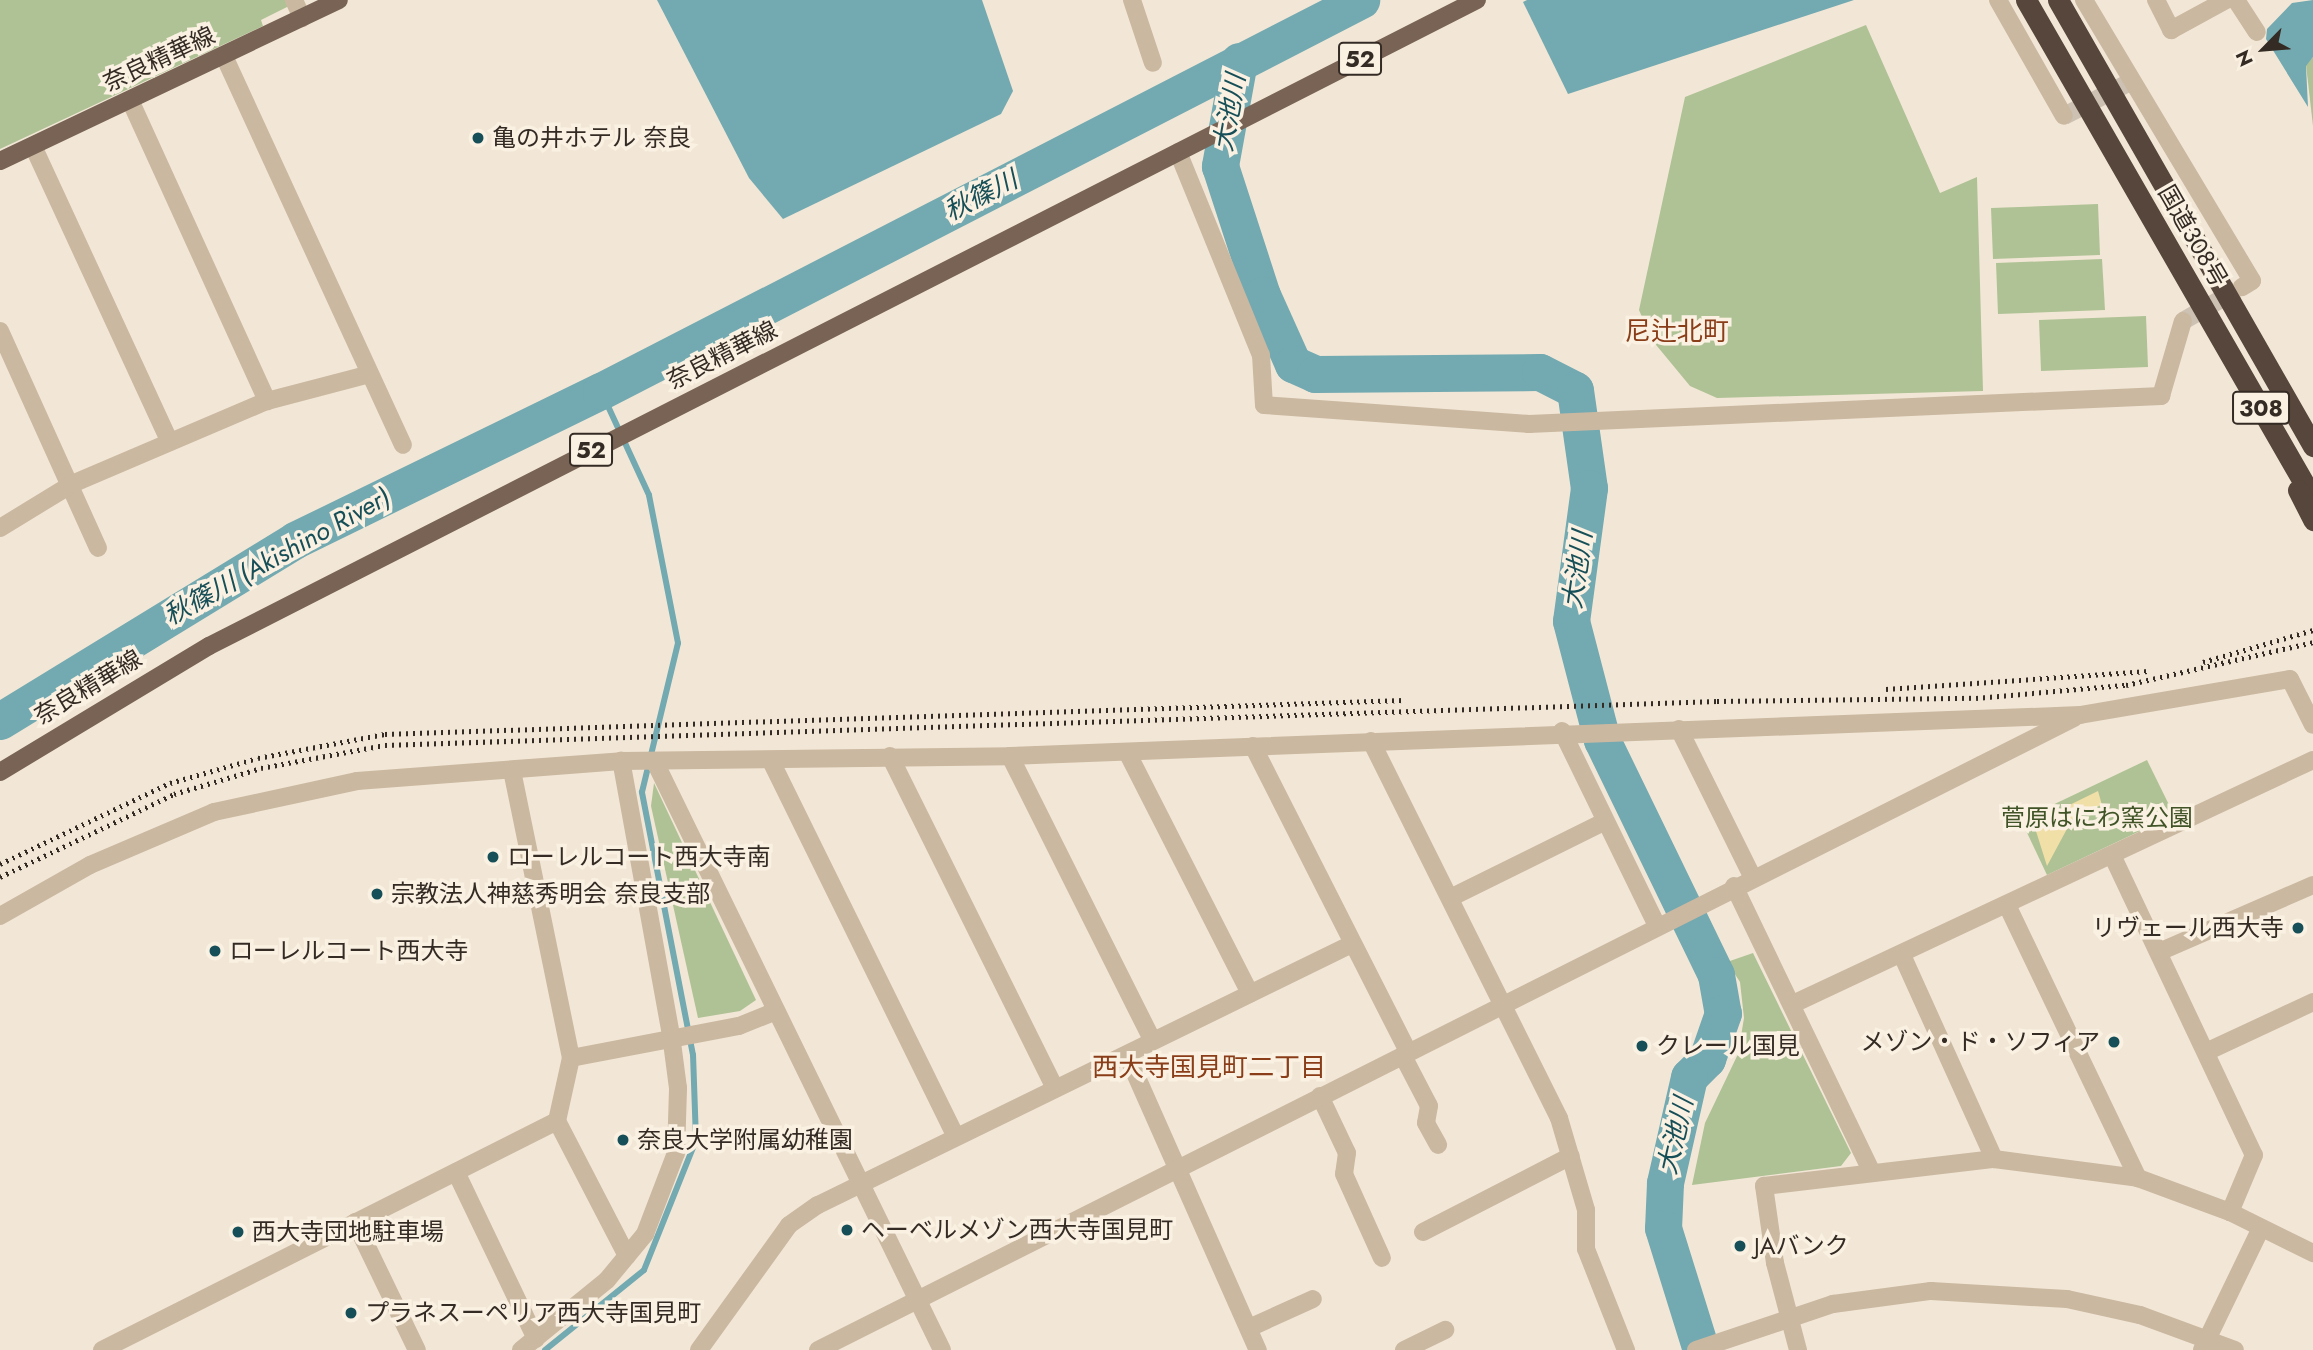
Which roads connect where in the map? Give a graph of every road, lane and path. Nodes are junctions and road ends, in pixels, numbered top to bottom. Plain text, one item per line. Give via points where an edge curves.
1 (293, 0) edge
2 (339, 0) edge
3 (1132, 0) edge
4 (1477, 0) edge
5 (1998, 0) edge
6 (2026, 0) edge
7 (2058, 0) edge
8 (2084, 0) edge
9 (2156, 0) edge
10 (2226, 0) edge
11 (2236, 0) edge
12 (303, 18) junction
13 (2257, 32) dead end
14 (224, 56) junction
15 (1153, 63) dead end
16 (130, 100) junction
17 (2064, 116) dead end
18 (33, 146) junction
19 (1185, 149) junction
20 (0, 161) edge
21 (2242, 287) dead end
22 (2183, 321) tunnel mouth
23 (0, 331) edge
24 (370, 374) junction
25 (267, 401) junction
26 (170, 442) junction
27 (403, 445) dead end
28 (2313, 446) edge
29 (72, 484) junction
30 (2308, 497) edge
31 (2313, 520) edge
32 (0, 528) edge
33 (98, 548) dead end
34 (2080, 715) junction
35 (2313, 725) edge
36 (1678, 729) junction
37 (1562, 731) junction
38 (1371, 741) junction
39 (1253, 746) junction
40 (1127, 751) junction
41 (1010, 756) junction
42 (890, 757) junction
43 (621, 761) junction
44 (771, 761) junction
45 (2313, 761) edge
46 (655, 762) junction
47 (512, 771) junction
48 (0, 772) edge
49 (1604, 822) junction
50 (2112, 855) junction
51 (1753, 878) junction
52 (2313, 885) edge
53 (1734, 886) junction
54 (1450, 898) junction
55 (2007, 905) junction
56 (0, 916) edge
57 (1661, 924) junction
58 (1350, 944) junction
59 (2159, 952) junction
60 (1902, 954) junction
61 (1251, 993) junction
62 (2313, 1002) edge
63 (1502, 1003) junction
64 (1793, 1004) junction
65 (774, 1012) junction
66 (671, 1035) junction
67 (1152, 1040) junction
68 (2206, 1052) junction
69 (1406, 1054) junction
70 (1126, 1055) junction
71 (571, 1058) junction
72 (1055, 1088) junction
73 (1320, 1096) junction
74 (557, 1121) junction
75 (955, 1135) junction
76 (1438, 1145) dead end
77 (1571, 1156) junction
78 (1994, 1159) junction
79 (1181, 1166) junction
80 (1871, 1171) junction
81 (456, 1172) junction
82 (2138, 1178) junction
83 (860, 1185) junction
84 (2230, 1212) junction
85 (355, 1222) junction
86 (2260, 1230) junction
87 (1423, 1231) dead end
88 (2313, 1253) edge
89 (627, 1256) junction
90 (1382, 1258) dead end
91 (917, 1299) junction
92 (1313, 1299) dead end
93 (1785, 1316) junction
94 (1249, 1328) junction
95 (1446, 1330) dead end
96 (536, 1339) junction
97 (2205, 1344) edge
98 (1704, 1346) edge
99 (709, 1347) edge
100 (102, 1350) edge
101 (417, 1350) edge
102 (521, 1350) edge
103 (818, 1350) edge
104 (942, 1350) edge
105 (1258, 1350) edge
106 (1404, 1350) edge
107 (1626, 1350) edge
108 (1798, 1350) edge
109 (2235, 1350) edge

1 - 12 street
2 - 12 main road, 奈良精華線
3 - 15 street
4 - 19 main road, 奈良精華線 / 52
5 - 17 street
6 - 30 highway, 国道308号
7 - 28 highway, 国道308号
8 - 21 street via 2129,83 2252,281
9 - 10 street via 2171,30
11 - 13 street
12 - 14 main road, 奈良精華線
14 - 16 main road, 奈良精華線
14 - 24 street
16 - 18 main road, 奈良精華線
16 - 25 street
18 - 20 main road, 奈良精華線
18 - 26 street
19 - 22 street via 1261,355 1264,405 1529,424 2161,396
19 - 48 main road, 奈良精華線 / 52 via 209,646
23 - 29 street
24 - 25 street
24 - 27 street
25 - 26 street
26 - 29 street
29 - 32 street
29 - 33 street
30 - 31 highway, 国道308号
34 - 35 street via 2290,679
34 - 36 street
34 - 51 street
36 - 37 street
36 - 51 street
37 - 38 street
37 - 49 street
38 - 39 street
38 - 54 street
39 - 40 street
39 - 58 street
40 - 41 street
40 - 61 street
41 - 42 street
41 - 67 street
42 - 44 street
42 - 72 street
43 - 46 street
43 - 47 street
43 - 66 street
44 - 46 street
44 - 75 street
45 - 50 street
46 - 65 street
47 - 56 street via 357,781 214,812 113,854
47 - 71 street
49 - 54 street
49 - 57 street
50 - 55 street
50 - 59 street
51 - 53 street
52 - 59 street
53 - 57 street
53 - 64 street
54 - 63 street
55 - 60 street
55 - 82 street
57 - 63 street
58 - 61 street
58 - 69 street
59 - 68 street
60 - 64 street
60 - 78 street
61 - 67 street
62 - 68 street
63 - 69 street
63 - 77 street
64 - 80 street
65 - 66 street via 739,1027
65 - 83 street
66 - 71 street
66 - 89 street via 678,1088 676,1153 645,1234
67 - 70 street
68 - 84 street via 2254,1155
69 - 73 street
69 - 76 street via 1429,1106 1426,1123
70 - 72 street
70 - 79 street
71 - 74 street
72 - 75 street
73 - 79 street
73 - 90 street via 1347,1153 1344,1174
74 - 81 street
74 - 89 street
75 - 83 street
77 - 87 street
77 - 107 street via 1586,1210 1586,1249
78 - 80 street
78 - 82 street
79 - 91 street
79 - 94 street
80 - 93 street via 1764,1186
81 - 85 street
81 - 96 street
82 - 84 street
83 - 91 street
83 - 99 street via 789,1225
84 - 86 street
85 - 100 street
85 - 101 street
86 - 88 street
86 - 97 street
89 - 96 street
91 - 103 street
91 - 104 street
92 - 94 street
93 - 97 street via 1876,1296 1999,1292 2079,1301
93 - 98 street
93 - 108 street
94 - 105 street
95 - 106 street
96 - 102 street
97 - 109 street

